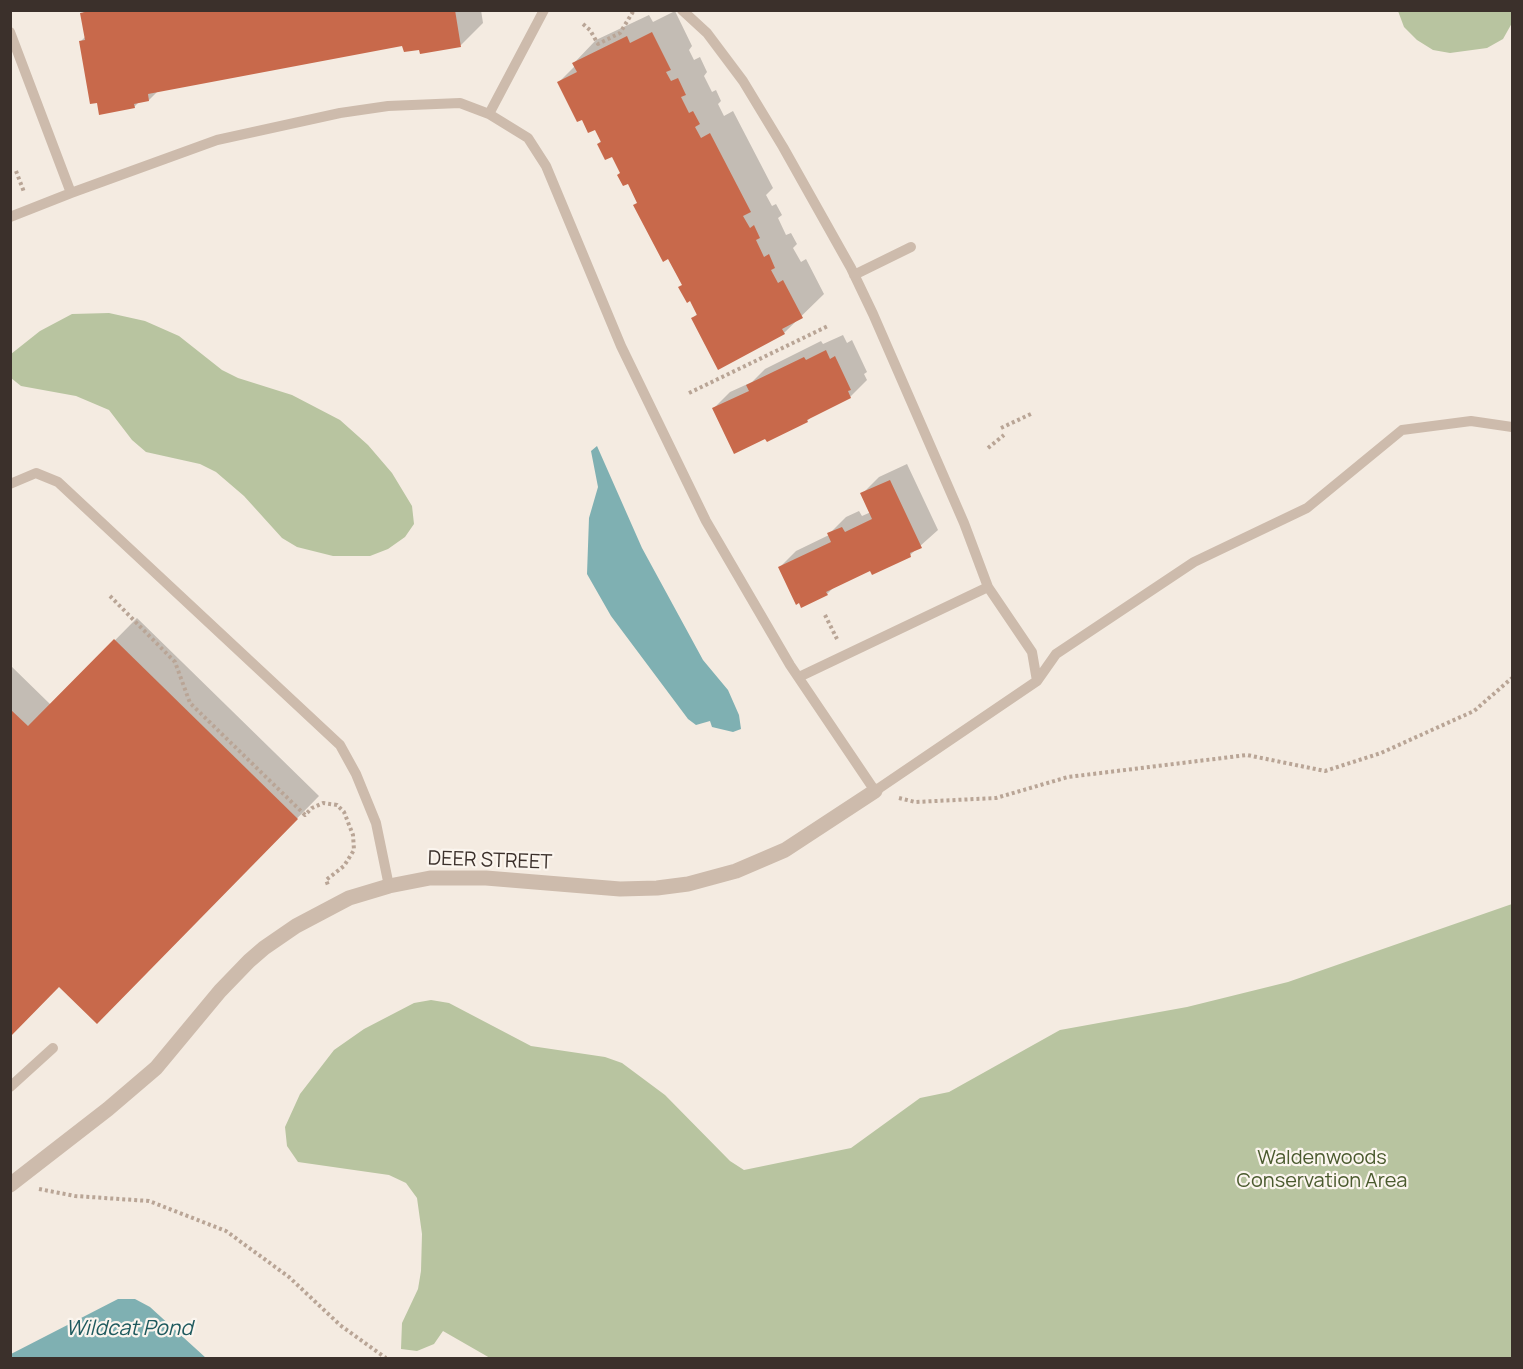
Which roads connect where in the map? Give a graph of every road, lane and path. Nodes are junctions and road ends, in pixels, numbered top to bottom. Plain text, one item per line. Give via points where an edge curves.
1 (544, 10) edge
2 (634, 10) edge
3 (685, 11) edge
4 (583, 24) dead end
5 (10, 32) edge
6 (489, 114) junction
7 (16, 171) dead end
8 (71, 193) junction
9 (27, 198) dead end
10 (10, 218) edge
11 (911, 247) dead end
12 (854, 275) junction
13 (828, 326) dead end
14 (690, 393) dead end
15 (1033, 413) dead end
16 (1512, 427) edge
17 (1000, 428) dead end
18 (1004, 435) dead end
19 (988, 448) dead end
20 (10, 484) edge
21 (988, 587) junction
22 (110, 596) dead end
23 (825, 615) dead end
24 (845, 656) junction
25 (799, 677) junction
26 (1512, 678) edge
27 (1037, 681) junction
28 (875, 791) junction
29 (388, 886) junction
30 (329, 888) dead end
31 (53, 1048) dead end
32 (10, 1087) edge
33 (11, 1185) edge
34 (386, 1359) edge

1 - 6 lane
2 - 4 path via 620,33 598,44
3 - 12 lane via 743,81
5 - 8 lane
6 - 8 lane via 460,103 340,113 217,140
6 - 25 lane via 528,138 546,166 621,346 706,521
7 - 9 path
8 - 10 lane
11 - 12 lane
12 - 21 lane
13 - 14 path
15 - 17 path
16 - 27 lane via 1471,421 1402,430 1306,508 1194,562 1056,654
18 - 19 path
20 - 29 lane via 36,472 58,482 340,745 376,823
21 - 24 lane
21 - 27 lane via 1032,652
22 - 30 path via 175,662 190,703 305,816 323,803 337,805 344,812 354,850 344,866 326,880
23 - 24 path
24 - 25 lane
25 - 28 lane
26 - 28 path via 1474,711 1381,753 1325,771 1247,756 1068,777 996,798 915,802
27 - 28 lane
28 - 29 street, DEER STREET via 785,850 736,872 688,884 620,889 486,878 430,878
29 - 33 street, DEER STREET via 328,908 264,948 220,991 156,1068
31 - 32 lane
33 - 34 path via 75,1196 149,1201 226,1231 289,1277

